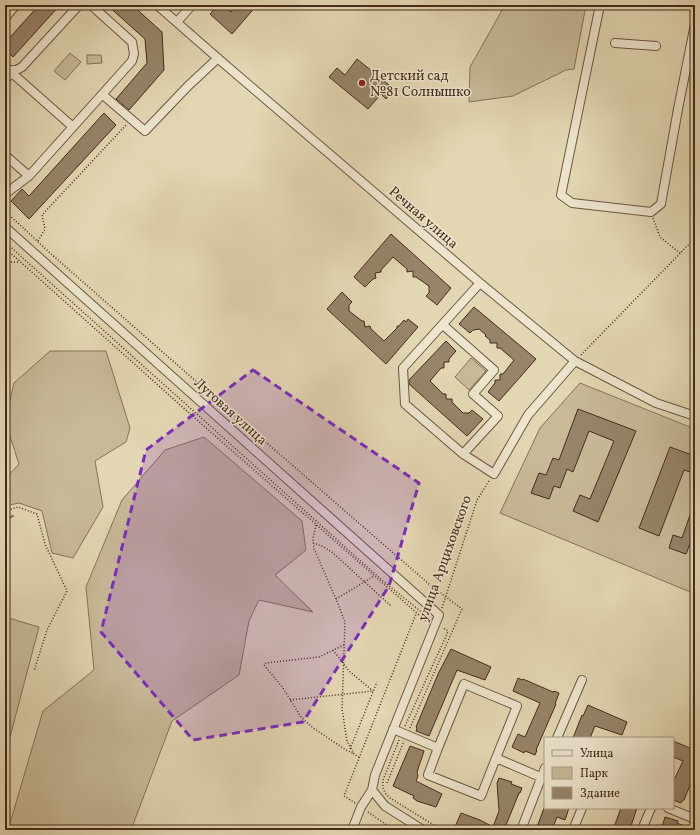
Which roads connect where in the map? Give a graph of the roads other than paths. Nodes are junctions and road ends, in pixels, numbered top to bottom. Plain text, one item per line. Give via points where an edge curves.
1 (16, 5) edge
2 (79, 5) edge
3 (91, 5) edge
4 (157, 5) edge
5 (192, 5) edge
6 (600, 5) edge
7 (5, 18) edge
8 (177, 22) junction
9 (695, 24) edge
10 (615, 43) dead end
11 (656, 46) dead end
12 (218, 58) junction
13 (5, 66) edge
14 (13, 72) junction
15 (5, 80) edge
16 (103, 94) junction
17 (73, 127) junction
18 (5, 155) edge
19 (29, 176) junction
20 (5, 194) edge
21 (5, 227) edge
22 (480, 283) junction
23 (443, 325) junction
24 (575, 361) junction
25 (695, 416) edge
26 (463, 454) junction
27 (439, 615) joint
28 (582, 680) dead end
29 (393, 729) junction
30 (558, 737) edge
31 (438, 748) junction
32 (496, 758) junction
33 (543, 778) edge
34 (372, 790) junction
35 (582, 809) edge
36 (651, 809) edge
37 (670, 809) edge
38 (695, 819) edge
39 (352, 830) edge
40 (423, 830) edge
41 (521, 830) edge
42 (573, 830) edge
43 (650, 830) edge

1 - 7 street
2 - 14 street via 22,67
3 - 16 street via 132,42 134,48 132,61
4 - 8 street, Речная улица
5 - 8 street
6 - 9 street via 561,195 572,203 651,212 661,204
8 - 12 street, Речная улица
10 - 11 street
12 - 16 street via 145,131
12 - 22 street, Речная улица
13 - 14 street
14 - 15 street
14 - 17 street
16 - 17 street
17 - 19 street
18 - 19 street
19 - 20 street
21 - 27 street, Луговая улица
22 - 23 street
22 - 24 street, Речная улица
23 - 26 street via 403,368 405,404
23 - 26 street via 494,370 473,394 498,416
24 - 25 street, Речная улица via 656,402
24 - 26 street via 528,415 494,474
27 - 29 street, улица Арциховского
28 - 30 street
29 - 31 street
29 - 34 street, улица Арциховского via 375,775
31 - 32 street via 428,775 481,796
31 - 32 street via 464,684 517,706
32 - 33 street
33 - 41 street
34 - 39 street, улица Арциховского via 361,807
34 - 40 street via 385,806
35 - 42 street
36 - 43 street via 643,827
37 - 38 street

